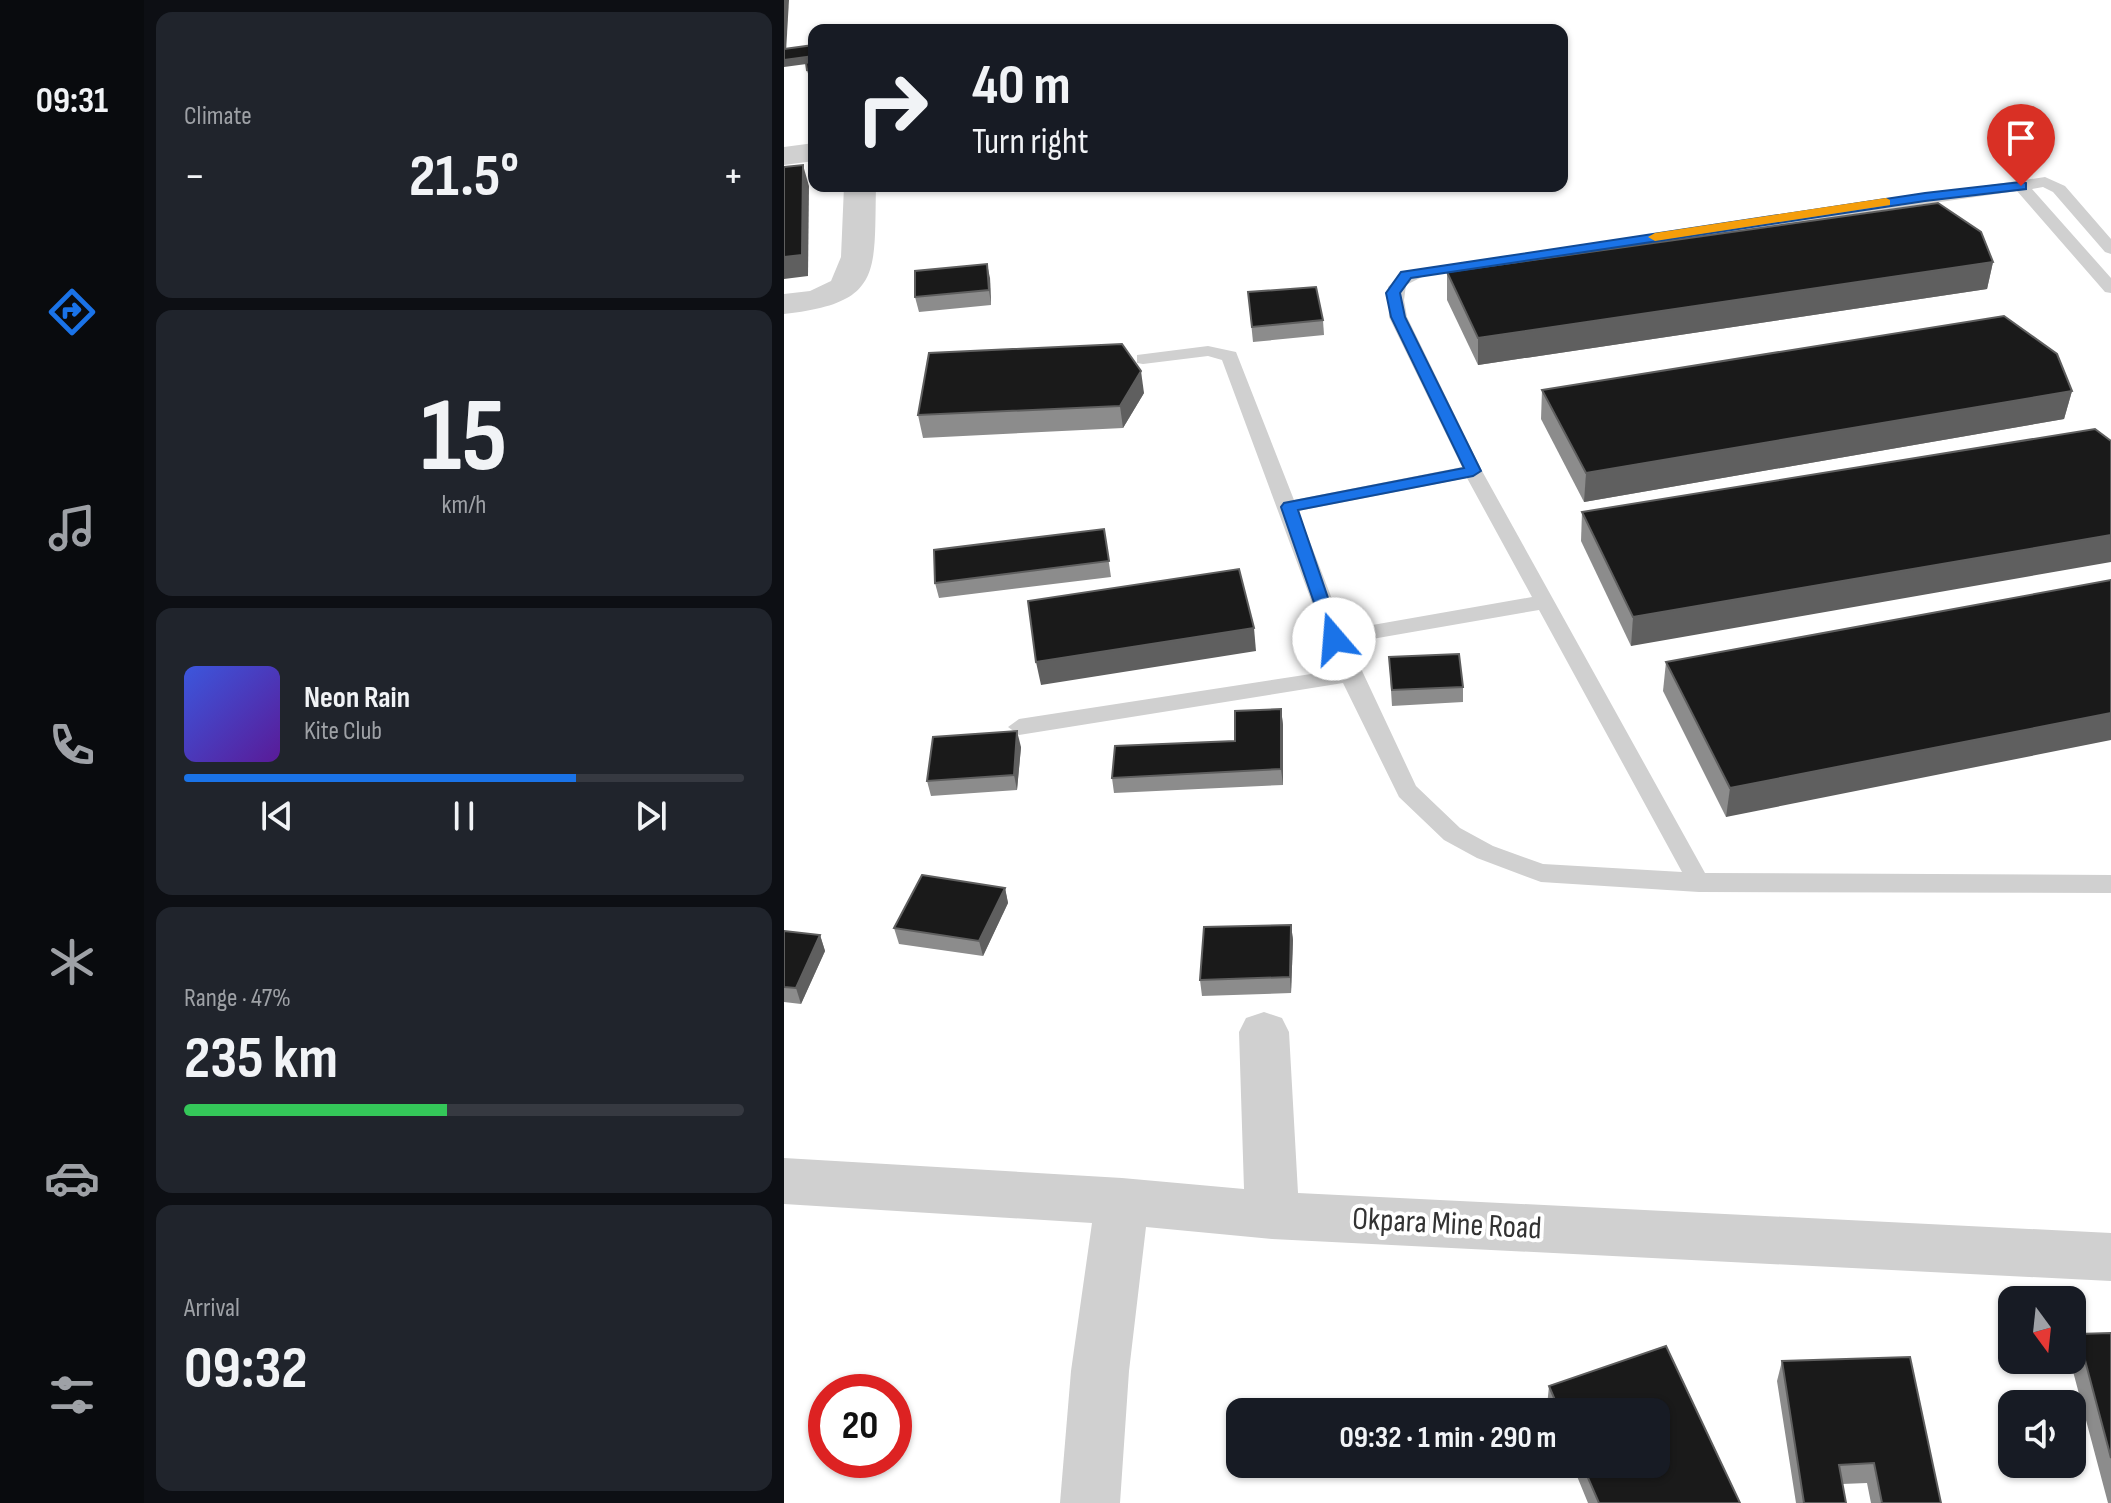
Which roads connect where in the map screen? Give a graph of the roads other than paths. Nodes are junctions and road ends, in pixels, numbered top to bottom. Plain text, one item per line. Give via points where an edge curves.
1 (808, 153) edge
2 (784, 156) edge
3 (2021, 186) junction
4 (860, 192) edge
5 (2109, 247) edge
6 (2078, 249) junction
7 (2111, 288) edge
8 (784, 304) edge
9 (1143, 359) dead end
10 (1473, 471) junction
11 (1289, 507) junction
12 (1544, 602) junction
13 (1334, 639) junction
14 (1350, 675) junction
15 (1019, 727) dead end
16 (1699, 883) junction
17 (2111, 884) edge
18 (1264, 1032) dead end
19 (784, 1181) edge
20 (1122, 1201) junction
21 (1272, 1215) junction
22 (2111, 1257) edge
23 (1090, 1503) edge

1 - 2 street
3 - 5 lane via 2055,186
3 - 6 lane
3 - 10 lane via 1406,275 1393,293 1398,317
4 - 8 street via 858,257 845,287 818,300
5 - 6 lane
6 - 7 lane
9 - 11 lane via 1208,351 1230,356
10 - 11 lane
10 - 12 lane
11 - 13 lane
12 - 13 lane
12 - 16 lane
13 - 14 lane
14 - 15 lane
14 - 16 lane via 1407,791 1452,834 1541,873
16 - 17 lane
18 - 21 street
19 - 20 street, Okpara Mine Road
20 - 21 street, Okpara Mine Road
20 - 23 street
21 - 22 street, Okpara Mine Road

